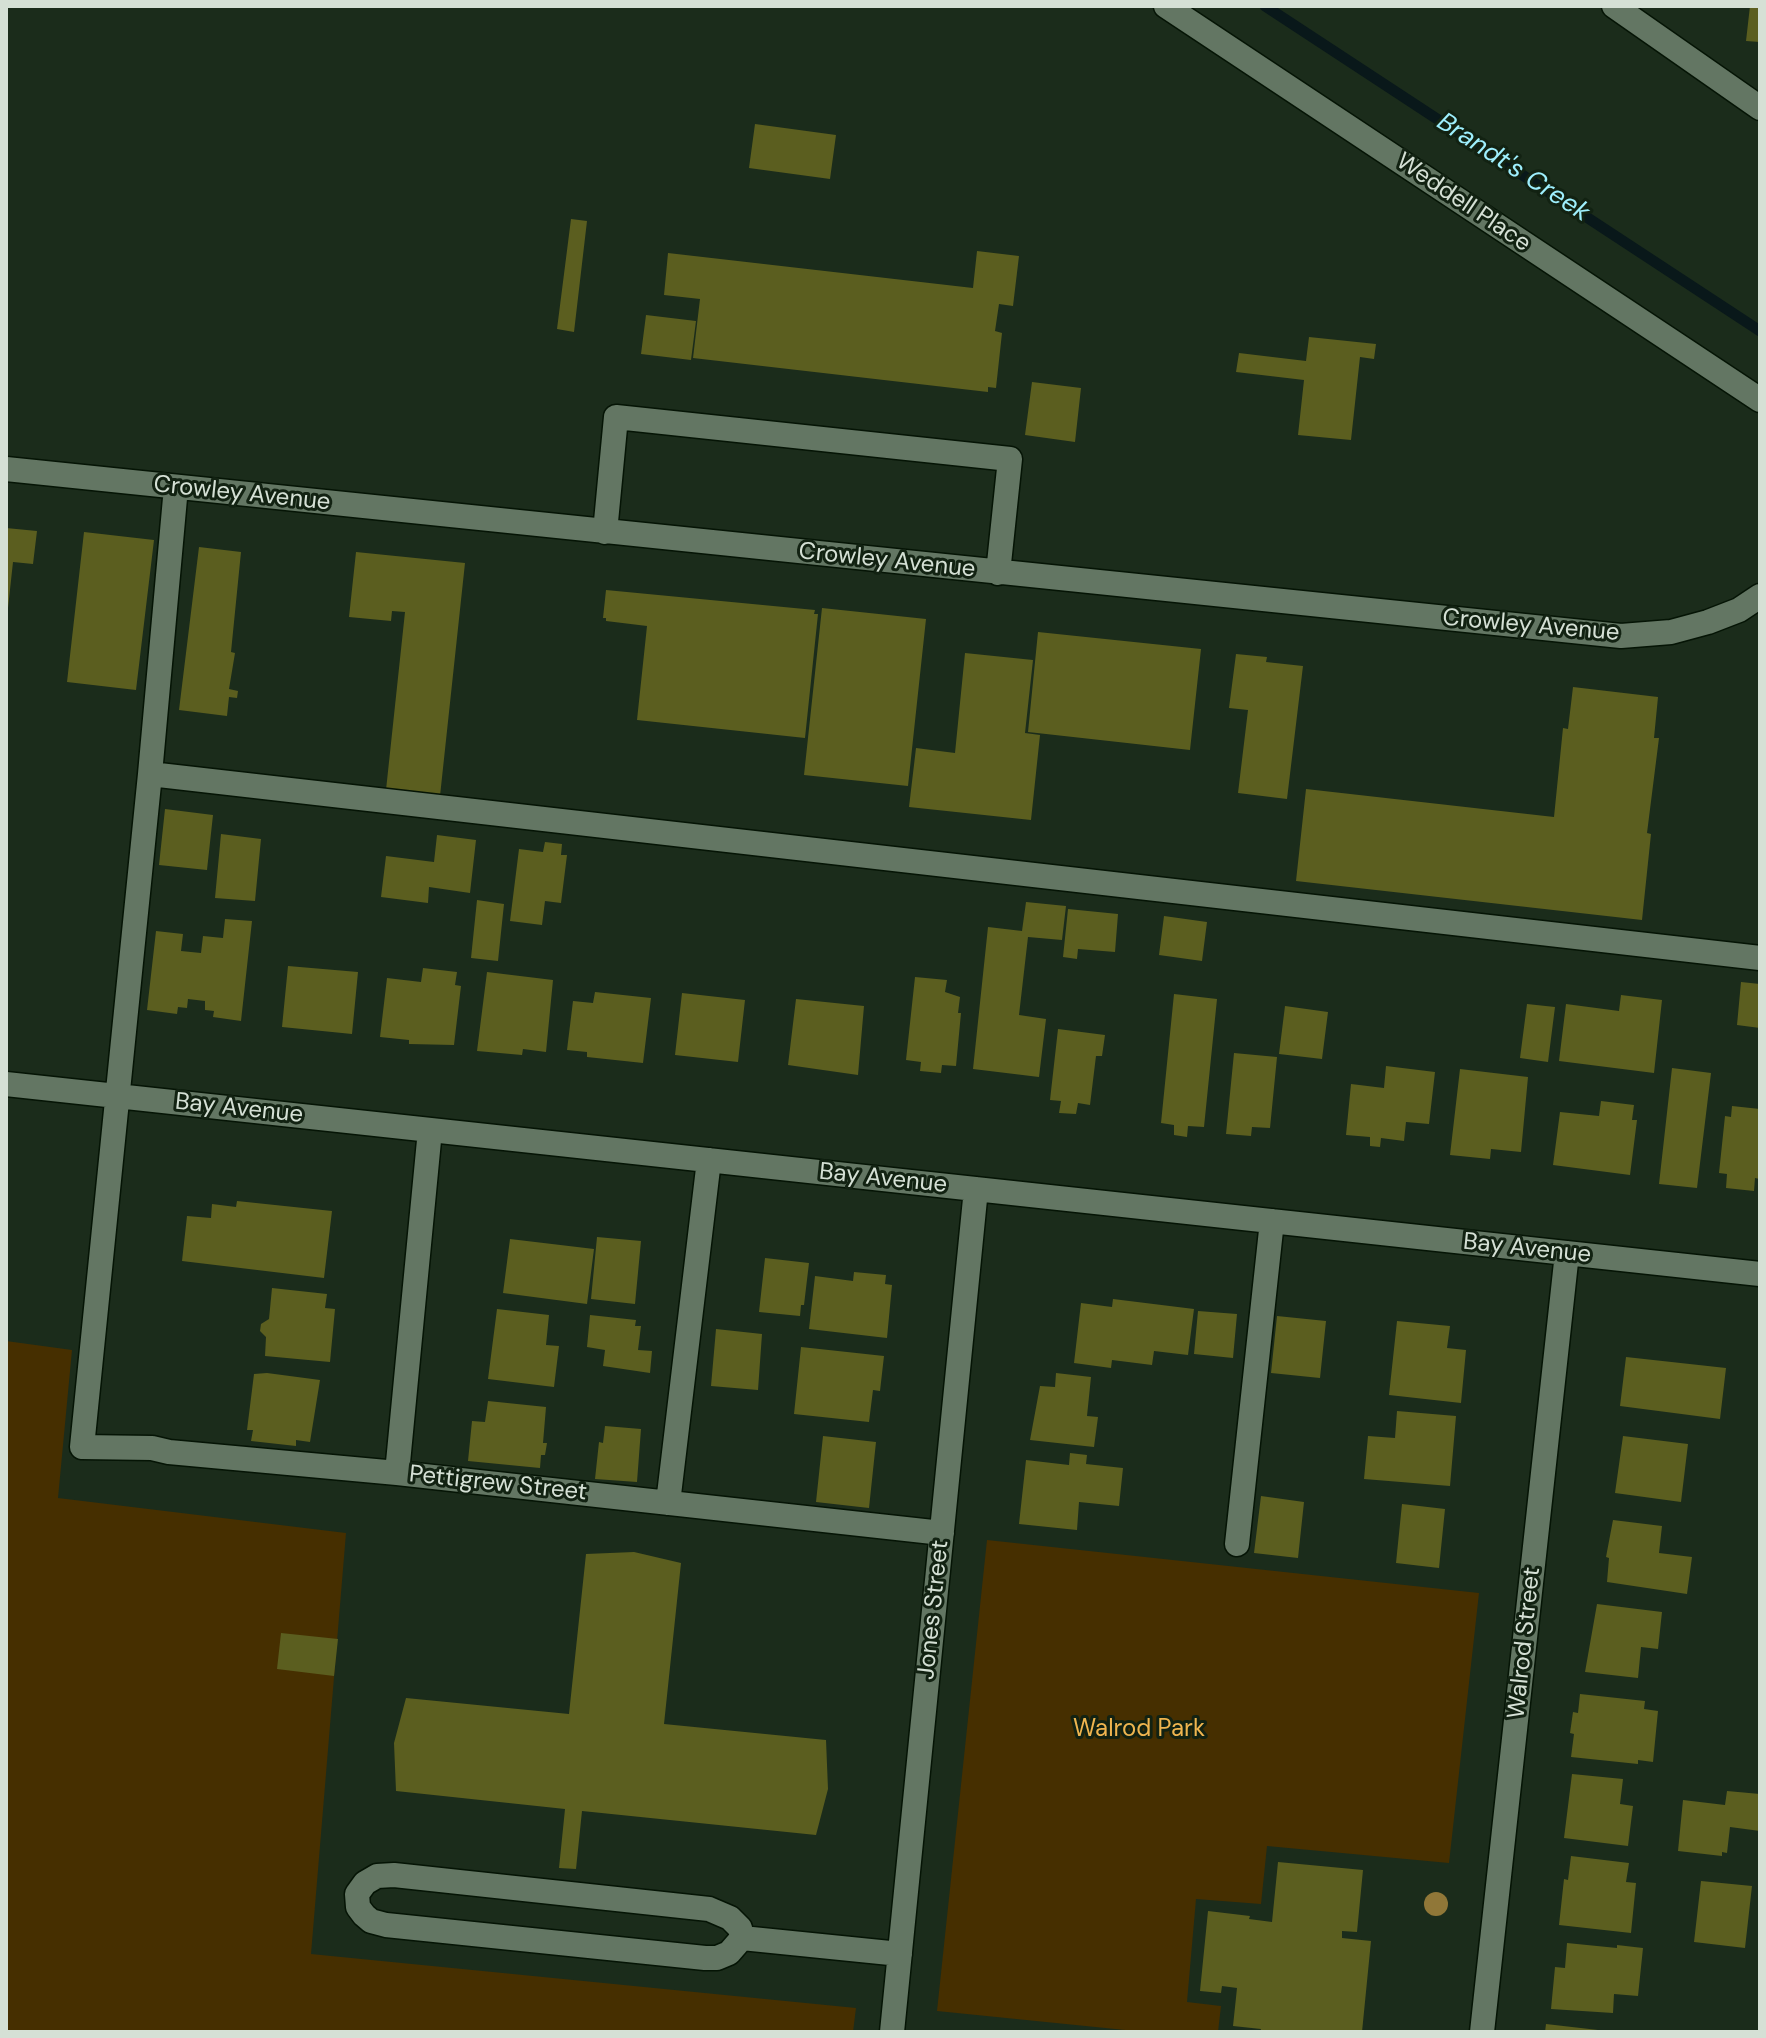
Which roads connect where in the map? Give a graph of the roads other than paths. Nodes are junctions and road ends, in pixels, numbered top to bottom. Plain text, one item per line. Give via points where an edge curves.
1 (1166, 6) edge
2 (1614, 6) edge
3 (1760, 108) edge
4 (1760, 400) edge
5 (6, 469) edge
6 (176, 487) junction
7 (605, 532) junction
8 (998, 573) junction
9 (1760, 596) edge
10 (150, 774) junction
11 (1760, 958) edge
12 (6, 1084) edge
13 (118, 1096) junction
14 (430, 1130) junction
15 (709, 1160) junction
16 (976, 1189) junction
17 (1272, 1221) junction
18 (1567, 1253) junction
19 (1760, 1274) edge
20 (397, 1473) junction
21 (668, 1503) junction
22 (942, 1533) junction
23 (1237, 1544) dead end
24 (742, 1938) junction
25 (900, 1954) junction
26 (892, 2032) edge
27 (1482, 2032) edge

1 - 4 street, Weddell Place
2 - 3 street
5 - 6 street, Crowley Avenue
6 - 7 street, Crowley Avenue
6 - 10 street
7 - 8 street, Crowley Avenue
7 - 8 street via 616,417 1010,459
8 - 9 street, Crowley Avenue via 1621,636 1708,622
10 - 11 street
10 - 13 street
12 - 13 street, Bay Avenue
13 - 14 street, Bay Avenue
13 - 20 street via 82,1447 152,1448
14 - 15 street, Bay Avenue
14 - 20 street, Pettigrew Street
15 - 16 street, Bay Avenue
15 - 21 street
16 - 17 street, Bay Avenue
16 - 22 street, Jones Street
17 - 18 street, Bay Avenue
17 - 23 street
18 - 19 street, Bay Avenue
18 - 27 street, Walrod Street
20 - 21 street, Pettigrew Street
21 - 22 street, Pettigrew Street
22 - 25 street, Jones Street
24 - 24 street via 740,1928 721,1912 694,1907 394,1875 377,1876 357,1894 364,1915 386,1925 705,1958 729,1953
24 - 25 street
25 - 26 street, Jones Street

